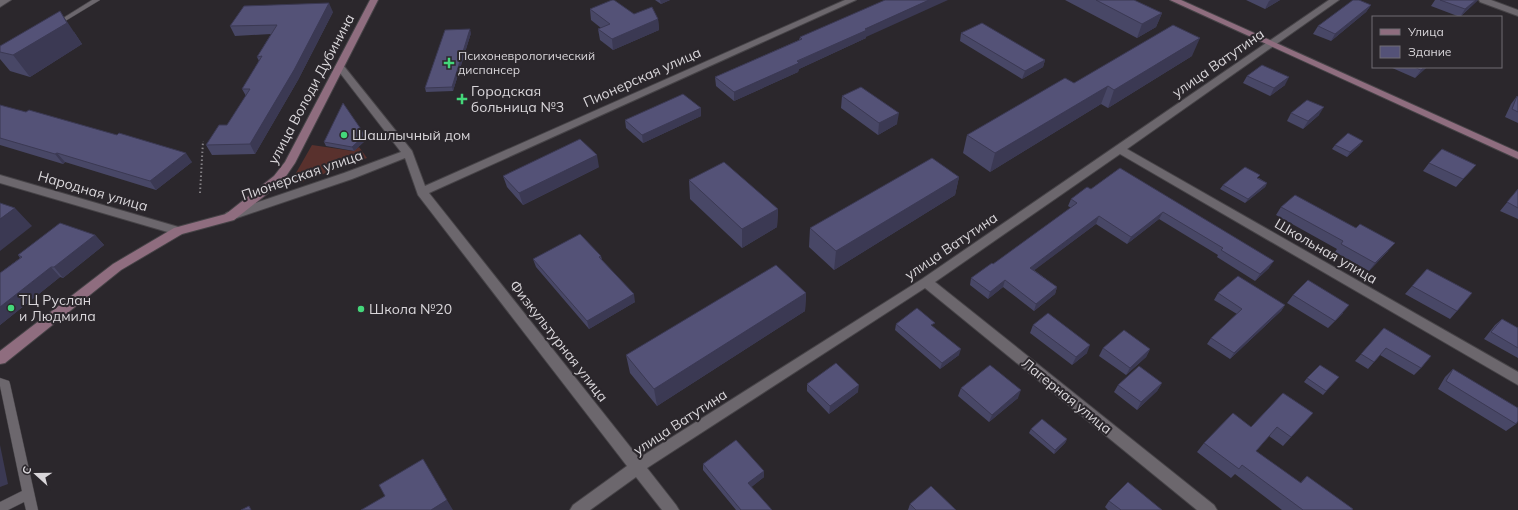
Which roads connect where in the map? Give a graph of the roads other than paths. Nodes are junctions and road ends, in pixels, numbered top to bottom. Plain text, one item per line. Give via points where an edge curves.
1 (7, 0) edge
2 (97, 0) edge
3 (374, 0) edge
4 (852, 0) edge
5 (1174, 0) edge
6 (1335, 0) edge
7 (1483, 0) edge
8 (0, 4) edge
9 (1518, 13) edge
10 (52, 27) edge
11 (1271, 44) junction
12 (340, 67) junction
13 (1120, 149) junction
14 (408, 154) junction
15 (1518, 156) edge
16 (0, 179) edge
17 (422, 192) junction
18 (230, 216) junction
19 (178, 231) junction
20 (926, 282) junction
21 (0, 359) edge
22 (1518, 379) edge
23 (0, 382) edge
24 (637, 468) junction
25 (28, 494) junction
26 (0, 508) edge
27 (32, 510) edge
28 (578, 510) edge
29 (671, 510) edge
30 (1209, 510) edge

1 - 8 street
2 - 10 lane
3 - 12 street, улица Володи Дубинина
4 - 17 street, Пионерская улица
5 - 11 street
6 - 11 street, улица Ватутина
7 - 9 street
11 - 13 street, улица Ватутина
11 - 15 street
12 - 14 street
12 - 18 street, улица Володи Дубинина via 286,170
13 - 20 street, улица Ватутина
13 - 22 street, Школьная улица
14 - 17 street
14 - 18 street, Пионерская улица
16 - 19 street, Народная улица
17 - 24 street, Физкультурная улица
18 - 19 street, Пионерская улица
19 - 21 street, Пионерская улица via 117,267
20 - 24 street, улица Ватутина
20 - 30 street, Лагерная улица
23 - 25 lane via 5,384
24 - 28 street, улица Ватутина
24 - 29 street, Физкультурная улица
25 - 26 lane
25 - 27 lane

